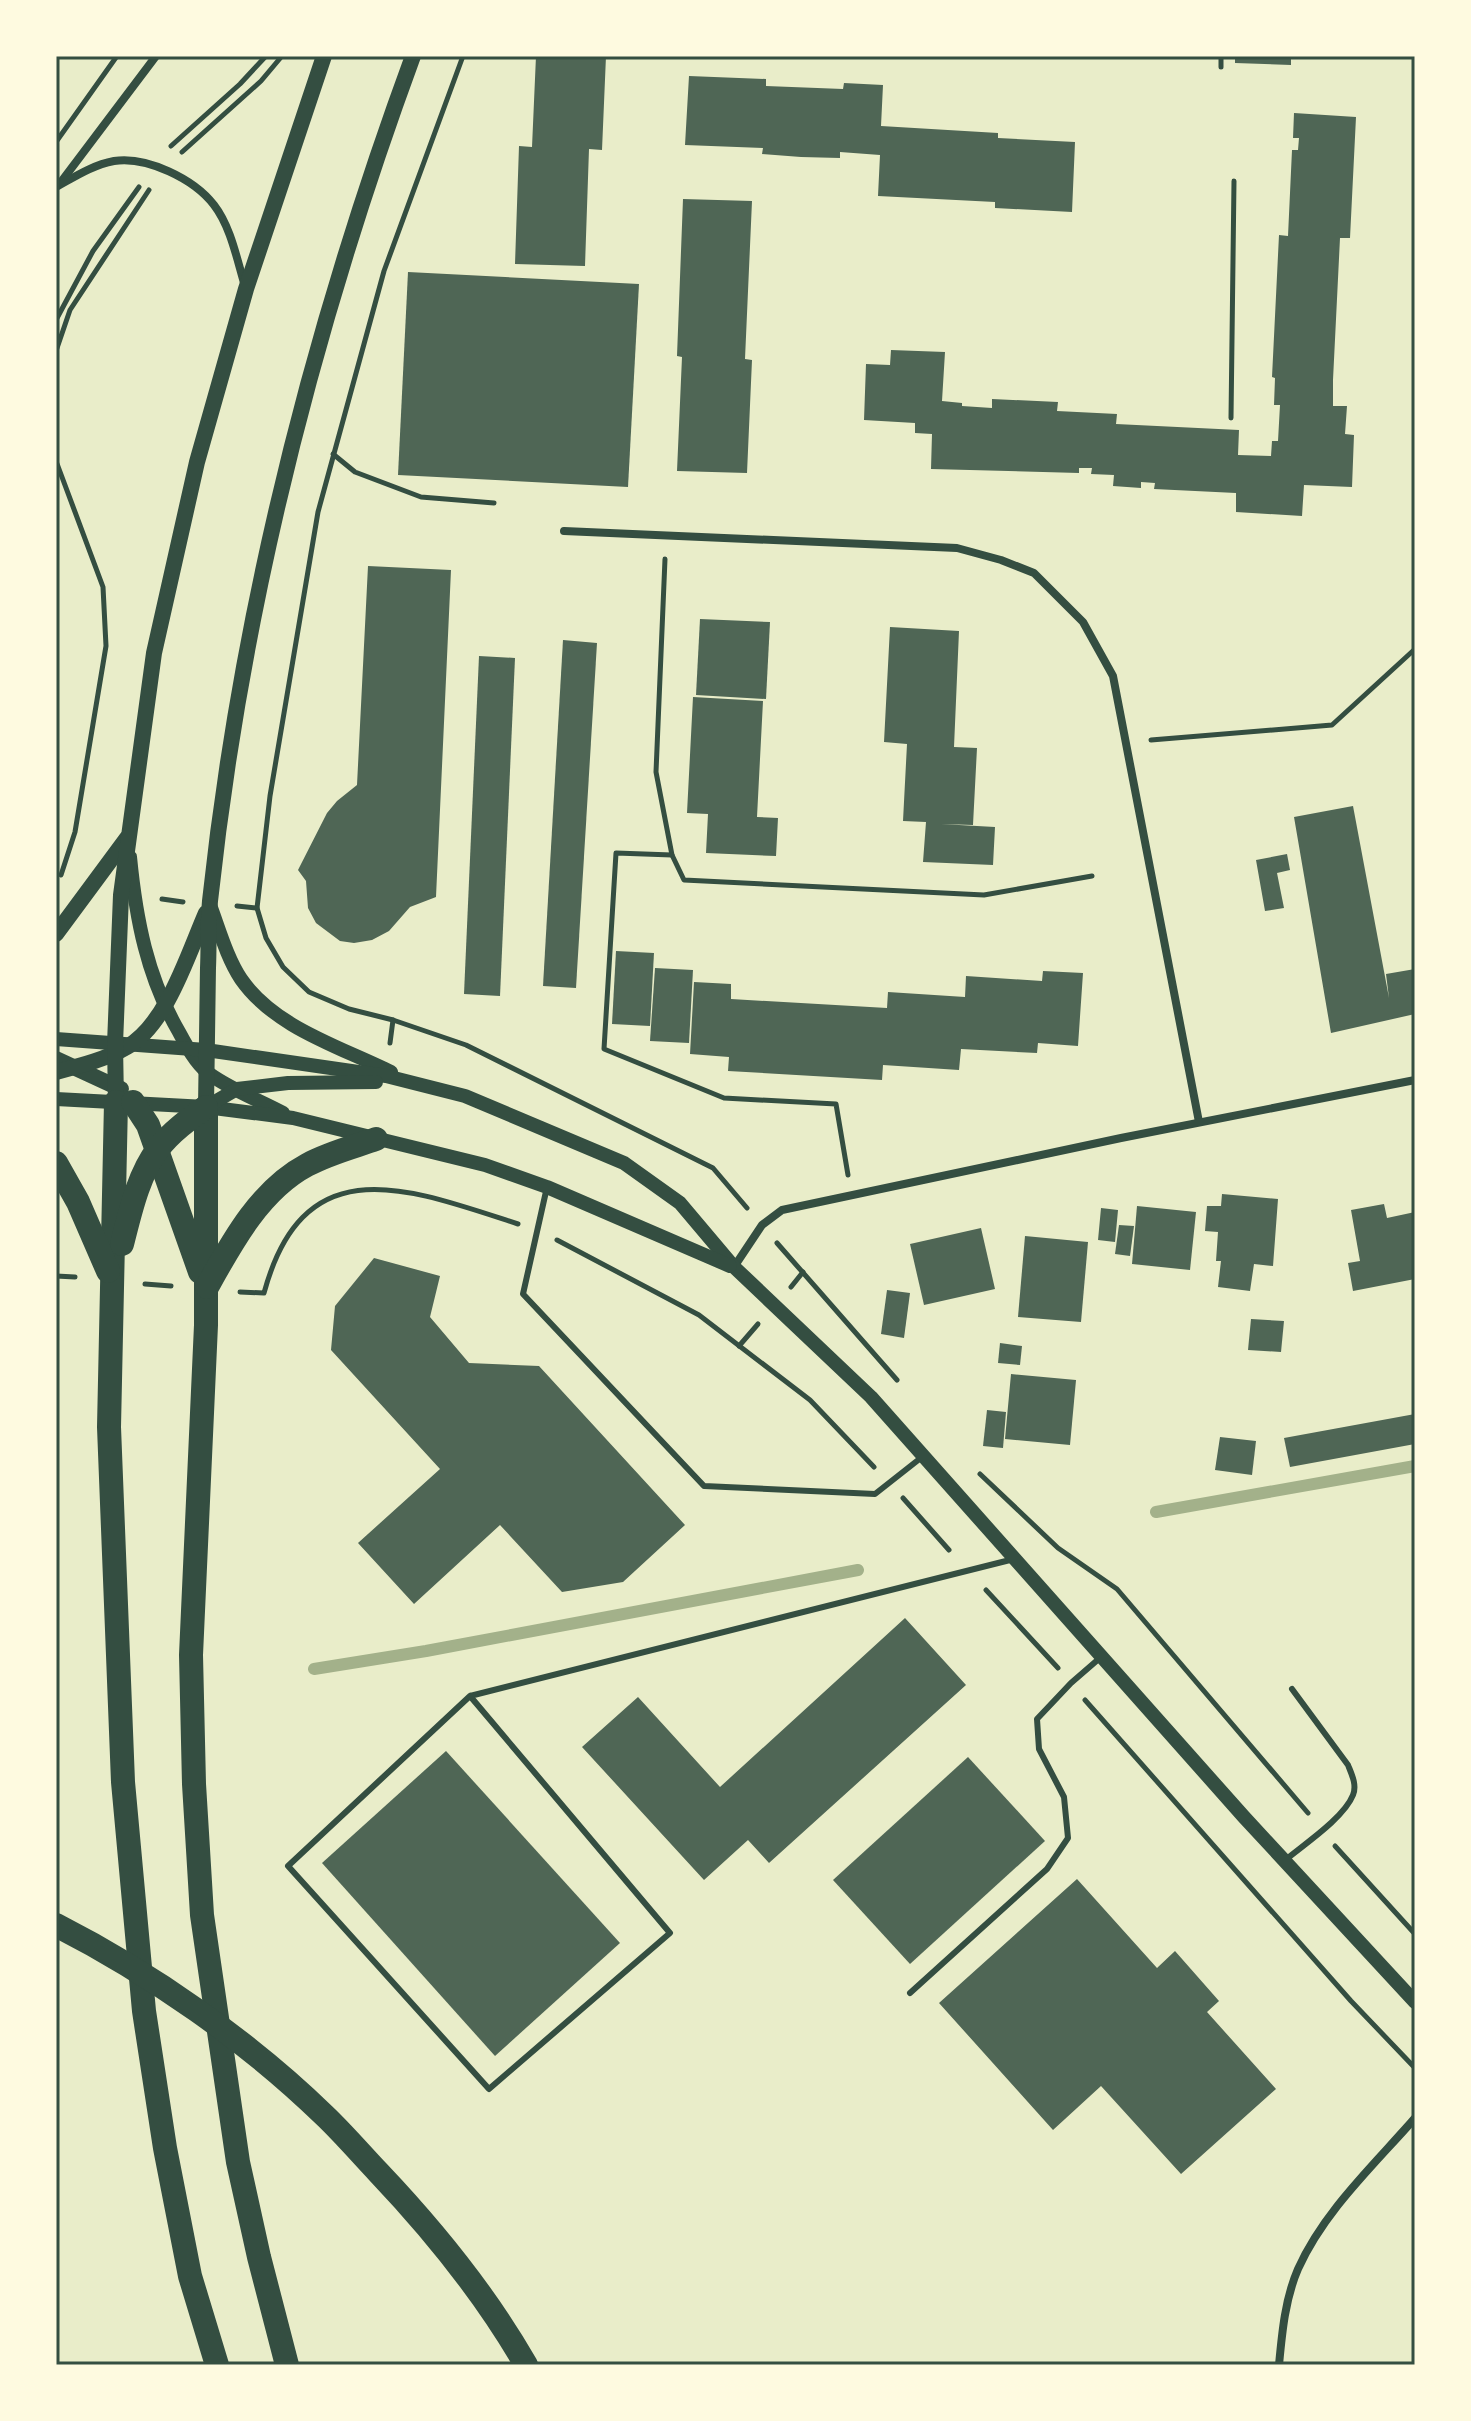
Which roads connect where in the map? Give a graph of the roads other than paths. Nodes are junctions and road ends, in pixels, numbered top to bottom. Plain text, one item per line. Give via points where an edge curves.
1 (156, 56) edge
2 (324, 56) edge
3 (413, 56) edge
4 (57, 188) edge
5 (246, 289) junction
6 (564, 531) dead end
7 (128, 836) junction
8 (210, 904) junction
9 (56, 934) edge
10 (163, 1005) junction
11 (56, 1039) edge
12 (120, 1047) junction
13 (188, 1049) junction
14 (206, 1050) junction
15 (56, 1059) edge
16 (75, 1067) junction
17 (56, 1072) edge
18 (206, 1072) junction
19 (1415, 1080) edge
20 (409, 1082) junction
21 (237, 1089) junction
22 (122, 1096) junction
23 (56, 1099) edge
24 (206, 1107) junction
25 (293, 1118) junction
26 (1199, 1122) junction
27 (376, 1139) junction
28 (157, 1150) junction
29 (56, 1163) edge
30 (547, 1187) junction
31 (734, 1267) junction
32 (112, 1281) junction
33 (206, 1289) junction
34 (923, 1456) junction
35 (1014, 1559) junction
36 (1101, 1657) junction
37 (1292, 1689) dead end
38 (470, 1696) junction
39 (1284, 1861) junction
40 (56, 1925) edge
41 (910, 1993) dead end
42 (1415, 2002) edge
43 (1415, 2118) edge
44 (217, 2365) edge
45 (287, 2365) edge
46 (526, 2365) edge
47 (1279, 2365) edge

1 - 4 street
2 - 5 main road
3 - 8 main road via 329,306 277,500 245,665
4 - 5 street via 117,160 165,168 214,205
5 - 7 main road via 172,564
6 - 26 street via 957,548 1034,573 1083,622 1113,676
7 - 9 main road
7 - 10 street via 143,946
7 - 12 main road via 121,895
8 - 10 main road
8 - 14 main road
8 - 20 street via 240,977 268,1007 287,1022
10 - 12 main road via 151,1024
10 - 13 street
11 - 12 street
12 - 13 street
12 - 16 main road
12 - 22 main road
13 - 14 street
13 - 18 street
14 - 18 main road
14 - 20 street
15 - 16 main road
16 - 17 main road
16 - 22 main road
18 - 21 street
18 - 24 main road
19 - 26 street
20 - 21 street
20 - 31 street via 465,1096 624,1163 680,1203
21 - 24 street
21 - 25 street
22 - 23 street
22 - 24 street
22 - 28 highway via 148,1125
22 - 32 highway
24 - 25 street
24 - 28 highway
24 - 33 highway
25 - 27 street
26 - 31 street via 782,1210 762,1225
27 - 30 street via 485,1165
27 - 33 highway via 289,1176 255,1211
28 - 32 highway via 141,1180
28 - 33 highway
29 - 32 highway
30 - 31 street
30 - 34 lane via 523,1294 704,1486 875,1494
31 - 34 street via 871,1397
32 - 44 highway via 109,1427 123,1782 144,2011 190,2276
33 - 45 highway via 191,1655 202,1915 238,2162
34 - 35 street
35 - 36 street
35 - 38 lane
36 - 39 street
36 - 41 lane via 1037,1719 1039,1749 1064,1797 1068,1838 1047,1869
37 - 39 lane via 1348,1765 1354,1793 1346,1807
38 - 38 lane via 670,1933 489,2089 288,1866
39 - 42 street
40 - 46 highway via 193,2008 261,2058 324,2115 419,2216 501,2322
43 - 47 street via 1336,2210 1299,2267 1284,2319

